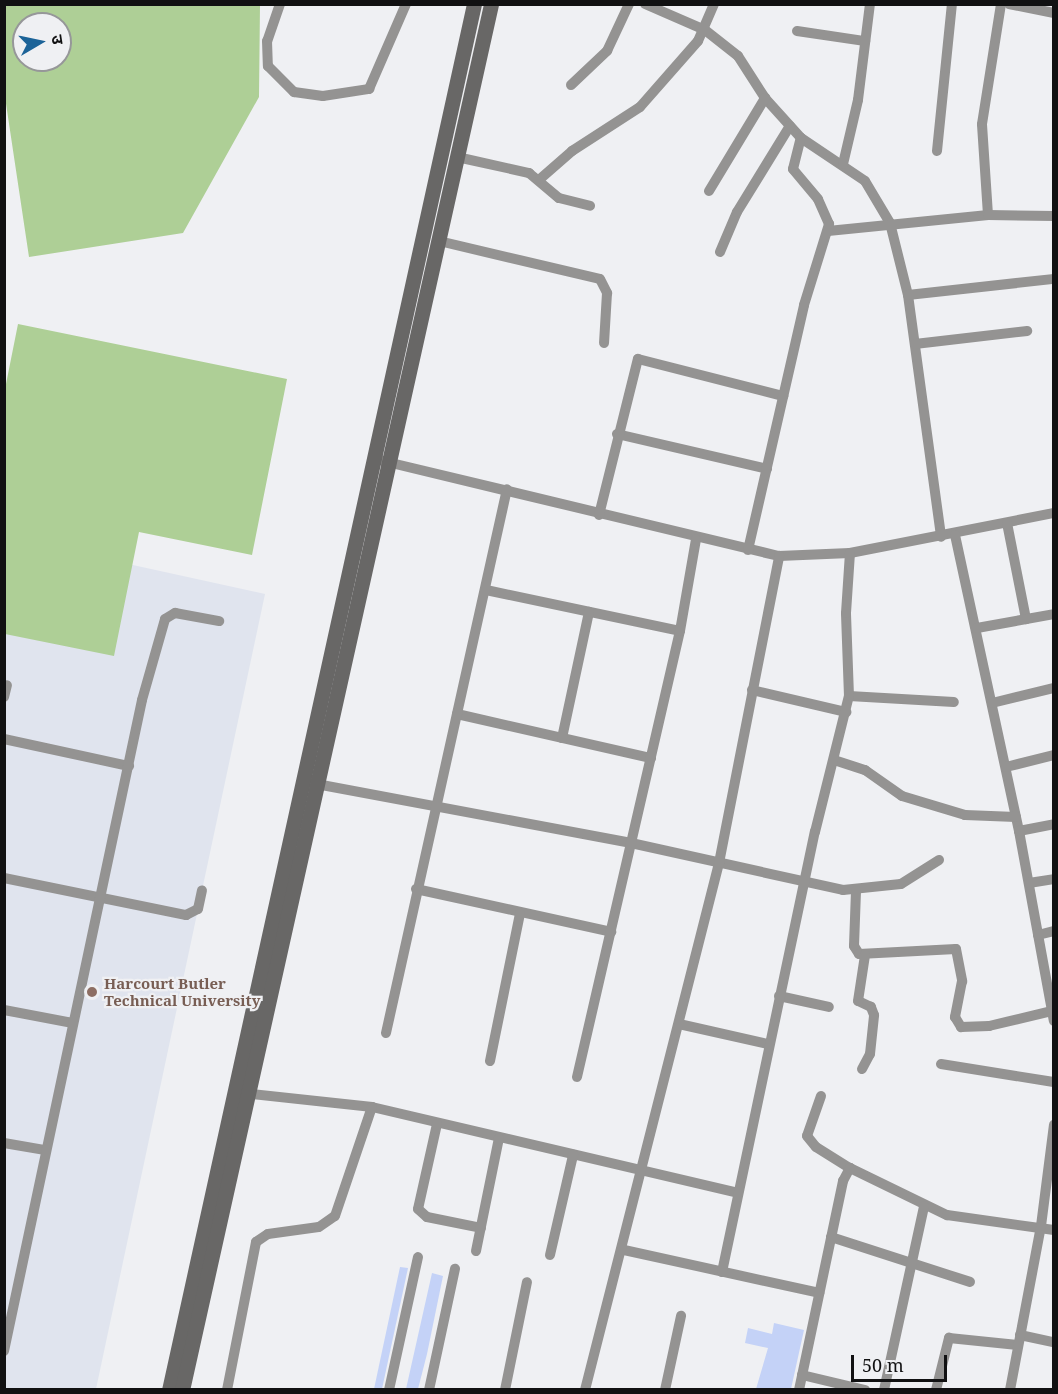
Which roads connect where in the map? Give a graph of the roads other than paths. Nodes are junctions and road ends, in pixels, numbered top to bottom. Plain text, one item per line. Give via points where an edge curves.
1 (280, 4) edge
2 (406, 4) edge
3 (629, 4) edge
4 (645, 4) edge
5 (714, 4) edge
6 (870, 4) edge
7 (952, 4) edge
8 (1001, 4) edge
9 (1009, 4) edge
10 (473, 5) edge
11 (490, 7) edge
12 (1053, 13) edge
13 (705, 30) junction
14 (797, 31) dead end
15 (865, 41) junction
16 (571, 85) dead end
17 (765, 98) junction
18 (790, 126) junction
19 (801, 138) junction
20 (937, 151) dead end
21 (845, 155) junction
22 (455, 163) junction
23 (439, 166) junction
24 (540, 179) junction
25 (709, 191) dead end
26 (590, 206) dead end
27 (987, 215) junction
28 (1053, 216) edge
29 (890, 222) junction
30 (828, 231) junction
31 (439, 241) junction
32 (720, 252) dead end
33 (1053, 279) edge
34 (908, 296) junction
35 (1027, 331) dead end
36 (604, 343) dead end
37 (915, 344) junction
38 (402, 374) junction
39 (783, 396) junction
40 (617, 434) junction
41 (383, 462) junction
42 (767, 469) junction
43 (507, 489) junction
44 (1053, 513) edge
45 (599, 514) junction
46 (1007, 523) junction
47 (955, 535) junction
48 (941, 537) junction
49 (696, 539) junction
50 (748, 550) junction
51 (850, 553) junction
52 (778, 556) junction
53 (486, 590) junction
54 (589, 612) junction
55 (1053, 614) edge
56 (1026, 619) junction
57 (219, 621) dead end
58 (977, 628) junction
59 (680, 631) junction
60 (7, 685) dead end
61 (1053, 688) edge
62 (752, 690) junction
63 (849, 696) junction
64 (4, 697) edge
65 (954, 702) dead end
66 (992, 703) junction
67 (846, 712) junction
68 (457, 714) junction
69 (562, 738) junction
70 (4, 739) edge
71 (1053, 755) edge
72 (651, 759) junction
73 (834, 760) junction
74 (129, 766) junction
75 (1006, 766) junction
76 (311, 783) junction
77 (435, 804) junction
78 (1016, 817) junction
79 (1053, 824) edge
80 (1019, 831) junction
81 (631, 843) junction
82 (939, 860) dead end
83 (719, 862) junction
84 (4, 878) edge
85 (1053, 879) edge
86 (805, 882) junction
87 (1029, 883) junction
88 (416, 889) junction
89 (202, 890) dead end
90 (856, 891) junction
91 (100, 897) junction
92 (520, 914) junction
93 (1053, 931) edge
94 (611, 933) junction
95 (1038, 935) junction
96 (865, 955) junction
97 (1051, 989) edge
98 (779, 996) junction
99 (829, 1007) dead end
100 (4, 1010) edge
101 (1053, 1016) edge
102 (73, 1023) junction
103 (679, 1024) junction
104 (386, 1033) dead end
105 (768, 1044) junction
106 (489, 1061) dead end
107 (941, 1064) dead end
108 (862, 1069) dead end
109 (577, 1077) dead end
110 (1053, 1082) edge
111 (241, 1093) junction
112 (821, 1096) dead end
113 (372, 1107) junction
114 (437, 1124) junction
115 (1053, 1125) edge
116 (499, 1138) junction
117 (4, 1143) edge
118 (45, 1150) junction
119 (573, 1155) junction
120 (850, 1168) junction
121 (642, 1172) junction
122 (738, 1193) junction
123 (924, 1206) junction
124 (1041, 1226) junction
125 (481, 1228) junction
126 (1053, 1230) edge
127 (831, 1237) junction
128 (624, 1250) junction
129 (476, 1251) dead end
130 (550, 1255) dead end
131 (418, 1257) dead end
132 (910, 1266) junction
133 (455, 1269) dead end
134 (722, 1272) junction
135 (4, 1280) edge
136 (527, 1282) dead end
137 (970, 1282) dead end
138 (16, 1283) junction
139 (819, 1293) junction
140 (681, 1316) dead end
141 (1019, 1340) junction
142 (1053, 1342) edge
143 (4, 1351) edge
144 (802, 1375) junction
145 (170, 1389) edge
146 (182, 1389) edge
147 (227, 1389) edge
148 (389, 1389) edge
149 (429, 1389) edge
150 (505, 1389) edge
151 (585, 1389) edge
152 (665, 1389) edge
153 (799, 1389) edge
154 (865, 1389) edge
155 (884, 1389) edge
156 (936, 1389) edge
157 (1010, 1389) edge

1 - 2 street via 267,41 268,66 294,92 323,96 369,89
3 - 16 street via 607,51
4 - 13 street
5 - 13 street
6 - 15 street
7 - 20 street
8 - 27 street via 982,124
9 - 12 street
10 - 11 street
10 - 23 street
11 - 22 street
13 - 17 street via 744,62
13 - 24 street via 640,107 572,150
14 - 15 street
15 - 21 street
17 - 18 street
17 - 25 street
18 - 19 street
18 - 32 street via 737,212
19 - 21 street
19 - 30 street via 793,169 826,210
21 - 29 street
22 - 23 street
22 - 24 street
22 - 31 street
23 - 38 street
24 - 26 street via 559,198
27 - 28 street
27 - 29 street
29 - 30 street
29 - 34 street
30 - 39 street
31 - 36 street via 600,279 608,293
31 - 38 street
33 - 34 street
34 - 37 street
35 - 37 street
37 - 48 street
38 - 41 street
39 - 40 street via 638,359
39 - 42 street
40 - 42 street
40 - 45 street
41 - 43 street
41 - 76 street
42 - 50 street
43 - 45 street
43 - 53 street
44 - 46 street
45 - 49 street
46 - 47 street
46 - 56 street
47 - 48 street
47 - 58 street
48 - 51 street
49 - 50 street
49 - 59 street
50 - 52 street
51 - 52 street
51 - 63 street via 846,613
52 - 62 street
53 - 54 street
53 - 68 street
54 - 59 street
54 - 69 street
55 - 56 street
56 - 58 street
57 - 74 street via 175,614 165,619
58 - 66 street
59 - 72 street
60 - 64 street
61 - 66 street
62 - 67 street
62 - 83 street
63 - 65 street
63 - 67 street
66 - 75 street
67 - 73 street
68 - 69 street
68 - 77 street
69 - 72 street
70 - 74 street
71 - 75 street
72 - 81 street
73 - 78 street via 865,770 902,796 965,815
73 - 86 street
74 - 91 street
75 - 78 street
76 - 77 street
76 - 111 street
77 - 81 street
77 - 88 street
78 - 80 street
79 - 80 street
80 - 87 street
81 - 83 street
81 - 94 street
82 - 90 street via 901,884
83 - 86 street
83 - 103 street
84 - 91 street
85 - 87 street
86 - 90 street
86 - 98 street
87 - 95 street
88 - 92 street
88 - 104 street
89 - 91 street via 198,909 186,915
90 - 96 street via 854,946
91 - 102 street
92 - 94 street
92 - 106 street
93 - 95 street
94 - 109 street
95 - 97 street
96 - 101 street via 956,949 962,981 955,1017 965,1029
96 - 108 street via 858,1001 871,1007 874,1015 870,1054
97 - 101 street
98 - 99 street
98 - 105 street
100 - 102 street
102 - 118 street
103 - 105 street
103 - 121 street
105 - 122 street
107 - 110 street
111 - 113 street
111 - 145 street
111 - 146 street
112 - 120 street via 807,1136 816,1147
113 - 114 street
113 - 147 street via 334,1216 319,1227 268,1234 256,1242
114 - 116 street
114 - 125 street via 418,1209 427,1217
115 - 124 street
116 - 119 street
116 - 125 street
117 - 118 street
118 - 138 street
119 - 121 street
119 - 130 street
120 - 123 street
120 - 127 street via 843,1181
121 - 122 street
121 - 128 street
122 - 134 street
123 - 124 street via 960,1218
123 - 132 street
124 - 126 street
124 - 141 street
125 - 129 street
127 - 132 street
127 - 139 street
128 - 134 street
128 - 151 street
131 - 148 street
132 - 137 street
132 - 155 street
133 - 149 street
134 - 139 street
135 - 138 street
136 - 150 street
138 - 143 street
139 - 144 street
140 - 152 street
141 - 142 street
141 - 156 street via 949,1338
141 - 157 street
144 - 153 street
144 - 154 street

